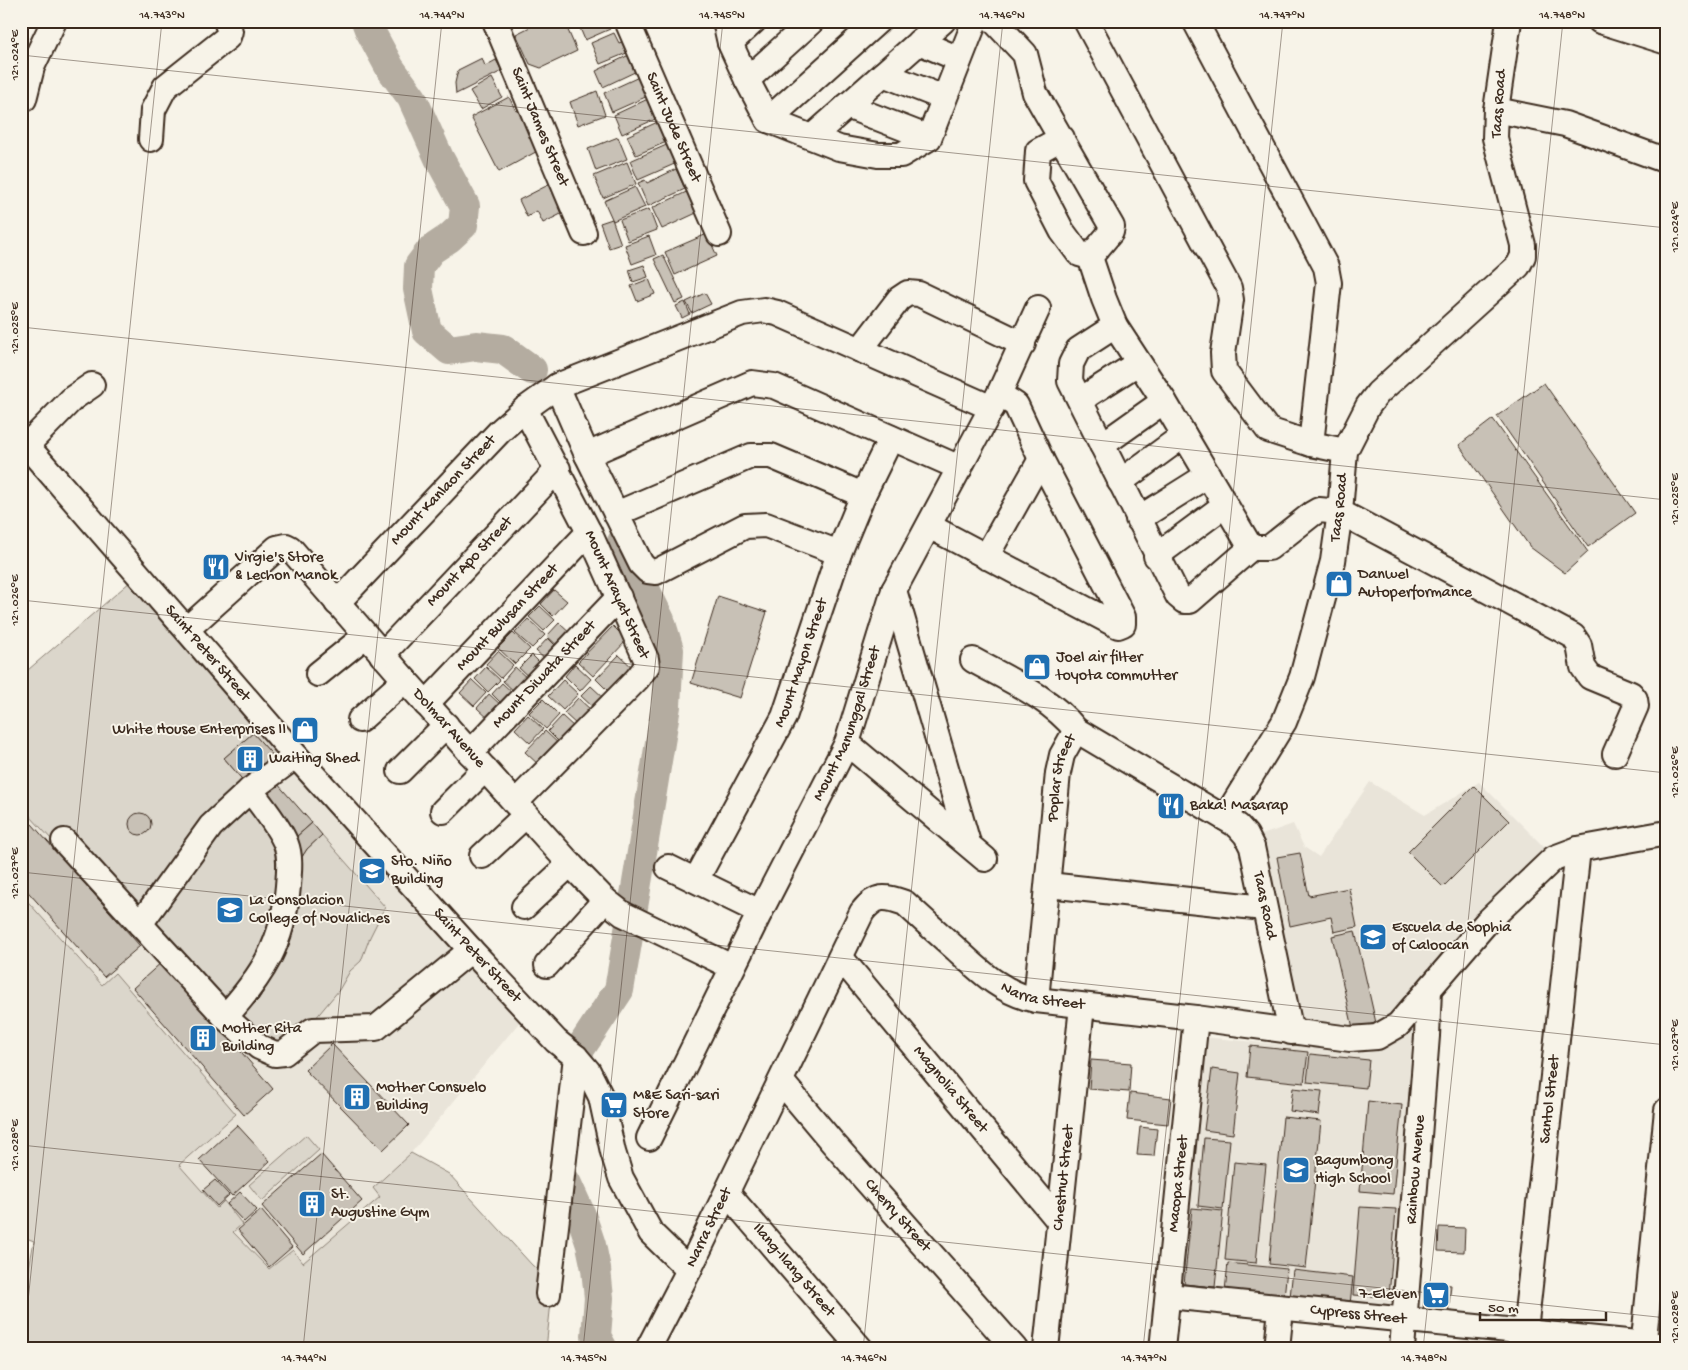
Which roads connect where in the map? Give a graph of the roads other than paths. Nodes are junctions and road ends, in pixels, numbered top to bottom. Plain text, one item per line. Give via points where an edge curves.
1 (54, 21) edge
2 (495, 21) edge
3 (627, 21) edge
4 (754, 21) edge
5 (812, 21) edge
6 (878, 21) edge
7 (943, 21) edge
8 (975, 21) edge
9 (994, 21) edge
10 (1086, 21) edge
11 (1195, 21) edge
12 (1509, 21) edge
13 (1600, 21) edge
14 (227, 23) edge
15 (727, 32) edge
16 (919, 42) junction
17 (1667, 42) edge
18 (959, 59) junction
19 (883, 74) junction
20 (747, 80) junction
21 (944, 98) junction
22 (24, 99) dead end
23 (847, 106) junction
24 (1496, 110) junction
25 (768, 120) junction
26 (812, 137) junction
27 (929, 138) junction
28 (1062, 138) junction
29 (151, 139) dead end
30 (1667, 161) edge
31 (584, 233) dead end
32 (719, 234) dead end
33 (1090, 257) junction
34 (1038, 308) dead end
35 (1115, 326) junction
36 (1023, 344) junction
37 (860, 350) junction
38 (1138, 363) junction
39 (92, 385) dead end
40 (557, 386) junction
41 (1080, 400) junction
42 (995, 401) junction
43 (1164, 402) junction
44 (525, 409) junction
45 (1184, 436) junction
46 (891, 438) junction
47 (24, 442) edge
48 (1311, 444) junction
49 (1102, 445) junction
50 (1345, 451) junction
51 (587, 455) junction
52 (1042, 459) junction
53 (960, 468) junction
54 (558, 469) junction
55 (1208, 475) junction
56 (1120, 482) junction
57 (863, 495) junction
58 (1225, 505) junction
59 (1340, 512) junction
60 (616, 514) junction
61 (1138, 519) junction
62 (929, 526) junction
63 (589, 532) junction
64 (1251, 548) junction
65 (839, 553) junction
66 (1156, 556) junction
67 (986, 557) junction
68 (894, 590) junction
69 (620, 597) junction
70 (336, 603) junction
71 (187, 629) junction
72 (365, 636) junction
73 (382, 655) junction
74 (973, 660) dead end
75 (318, 674) dead end
76 (405, 680) junction
77 (426, 704) junction
78 (360, 720) dead end
79 (446, 725) junction
80 (1076, 730) junction
81 (847, 743) junction
82 (1615, 754) dead end
83 (296, 756) junction
84 (478, 761) junction
85 (400, 770) dead end
86 (250, 790) junction
87 (520, 809) junction
88 (443, 811) dead end
89 (1225, 818) junction
90 (1667, 832) edge
91 (64, 841) dead end
92 (968, 843) junction
93 (1578, 849) junction
94 (482, 856) dead end
95 (985, 859) dead end
96 (570, 864) junction
97 (668, 868) dead end
98 (696, 880) junction
99 (1048, 885) junction
100 (606, 900) junction
101 (524, 907) dead end
102 (1264, 908) junction
103 (760, 912) junction
104 (140, 924) junction
105 (471, 950) junction
106 (841, 958) junction
107 (548, 965) dead end
108 (732, 967) junction
109 (1429, 990) junction
110 (1036, 1000) junction
111 (1082, 1006) junction
112 (225, 1016) junction
113 (1196, 1018) junction
114 (1291, 1032) junction
115 (576, 1058) junction
116 (781, 1081) junction
117 (1667, 1110) edge
118 (649, 1138) dead end
119 (726, 1193) junction
120 (1059, 1221) junction
121 (689, 1270) junction
122 (548, 1294) dead end
123 (1168, 1296) junction
124 (1281, 1308) junction
125 (1405, 1320) junction
126 (1524, 1340) edge
127 (1643, 1346) edge
128 (1667, 1346) edge
129 (649, 1348) edge
130 (861, 1349) edge
131 (1015, 1349) edge
132 (1046, 1349) edge
133 (1162, 1349) edge
134 (1277, 1349) edge
135 (1402, 1349) edge

1 - 22 street via 32,67
2 - 31 street, Saint James Street
3 - 32 street, Saint Jude Street
4 - 15 street
5 - 20 street
6 - 25 street
7 - 16 street
8 - 18 street
9 - 28 street via 1025,54 1035,93
10 - 48 street via 1229,288 1231,300 1223,354 1224,371 1268,430
11 - 48 street via 1326,267 1329,283
12 - 24 street, Taas Road
13 - 17 street
14 - 29 street via 228,37 164,87 153,110
15 - 20 street
16 - 18 street
16 - 19 street
18 - 21 street
19 - 21 street
19 - 23 street
20 - 25 street
21 - 27 street
23 - 26 street
23 - 27 street
24 - 30 street via 1565,124
24 - 50 street, Taas Road via 1495,138 1523,256 1518,266 1378,393
25 - 26 street
26 - 27 street via 839,148 886,155 901,155
28 - 33 street via 1112,227
28 - 33 street via 1038,151 1036,181 1062,231 1079,254
33 - 35 street
34 - 36 street, Mount Manunggal Street
35 - 38 street
35 - 41 street via 1078,350 1071,364 1070,381
36 - 37 street via 919,294 908,293
36 - 42 street, Mount Manunggal Street
37 - 40 street, Mount Kanlaon Street via 764,310 742,313
37 - 42 street, Mount Kanlaon Street
38 - 41 street
38 - 43 street
39 - 47 street
40 - 44 street, Mount Kanlaon Street
40 - 51 street
41 - 49 street
42 - 52 street, Mount Kanlaon Street via 1016,405
42 - 53 street, Mount Manunggal Street
43 - 45 street
43 - 49 street
44 - 54 street, Mount Arayat Street
44 - 70 street, Mount Kanlaon Street
45 - 55 street
45 - 56 street
46 - 51 street via 774,386 752,383
46 - 53 street
46 - 57 street, Mount Mayon Street
47 - 71 street, Saint Peter Street
48 - 50 street
49 - 56 street
50 - 59 street, Taas Road
51 - 60 street
52 - 67 street
52 - 67 street, Mount Kanlaon Street via 1123,617 1123,624 1118,626
53 - 62 street, Mount Manunggal Street
54 - 63 street, Mount Arayat Street
54 - 73 street, Mount Apo Street
55 - 58 street
55 - 61 street
56 - 61 street
57 - 60 street via 772,456 751,456
57 - 65 street, Mount Mayon Street
58 - 64 street
58 - 66 street
59 - 64 street via 1319,510 1269,548
59 - 82 street via 1573,636 1579,645 1583,667 1590,677 1631,694 1635,699 1636,706
59 - 89 street, Taas Road via 1332,562 1302,677 1284,722
60 - 65 street via 641,564 648,571 656,572 745,526 766,525
61 - 66 street
62 - 67 street
62 - 68 street, Mount Manunggal Street
63 - 69 street, Mount Arayat Street
63 - 77 street, Mount Bulusan Street
64 - 66 street via 1190,601 1178,596
65 - 98 street, Mount Mayon Street via 784,717
68 - 81 street, Mount Manunggal Street
68 - 92 street
69 - 84 street, Mount Diwata Street
69 - 87 street, Mount Arayat Street via 647,666
70 - 71 street, Dolmar Avenue via 293,551 281,546
70 - 72 street, Dolmar Avenue
71 - 83 street, Saint Peter Street
72 - 73 street, Dolmar Avenue
72 - 75 street
73 - 76 street, Dolmar Avenue
74 - 80 street via 1059,711
76 - 77 street, Dolmar Avenue
76 - 78 street
77 - 79 street, Dolmar Avenue
79 - 84 street, Dolmar Avenue
79 - 85 street
80 - 89 street, Poplar Street
80 - 99 street, Poplar Street via 1062,755 1058,773
81 - 92 street
81 - 103 street, Mount Manunggal Street
83 - 86 street
83 - 105 street, Saint Peter Street
84 - 87 street, Dolmar Avenue
84 - 88 street, Mount Diwata Street
86 - 104 street via 211,826
86 - 112 street via 286,845 290,864 281,926 273,952 261,974
87 - 94 street, Mount Arayat Street
87 - 96 street, Dolmar Avenue
89 - 102 street, Taas Road via 1238,826 1252,847
90 - 93 street, Narra Street
91 - 104 street
92 - 95 street
93 - 109 street, Narra Street via 1554,858 1486,923
93 - 126 street, Santol Street
96 - 100 street, Dolmar Avenue
96 - 101 street
97 - 98 street
98 - 103 street
99 - 102 street
99 - 110 street, Poplar Street
100 - 107 street
100 - 108 street, Dolmar Avenue via 623,914
102 - 114 street, Taas Road
103 - 108 street, Mount Manunggal Street
104 - 112 street
105 - 112 street via 376,1028 313,1030 284,1053 275,1054 259,1047
105 - 115 street, Saint Peter Street via 556,1042
106 - 110 street, Narra Street via 862,912 880,898 892,899 904,903 1004,989
106 - 116 street, Narra Street
106 - 120 street, Magnolia Street
108 - 118 street, Mount Manunggal Street
109 - 114 street, Narra Street via 1398,1025 1377,1036 1350,1039
109 - 125 street, Rainbow Avenue
110 - 111 street, Narra Street
111 - 113 street, Narra Street
111 - 120 street, Chestnut Street
113 - 114 street, Narra Street
113 - 123 street, Macopa Street
115 - 121 street, Saint Peter Street via 588,1071 598,1090 621,1178 642,1218 651,1233
115 - 122 street
116 - 119 street, Narra Street
116 - 131 street, Cherry Street
117 - 127 street
119 - 121 street, Narra Street
119 - 130 street, Ilang-Ilang Street
120 - 132 street, Chestnut Street
121 - 129 street, Narra Street
123 - 124 street, Cypress Street
123 - 133 street, Macopa Street
124 - 125 street, Cypress Street
124 - 134 street
125 - 126 street, Cypress Street
125 - 135 street, Rainbow Avenue
126 - 127 street, Cypress Street
127 - 128 street, Cypress Street

